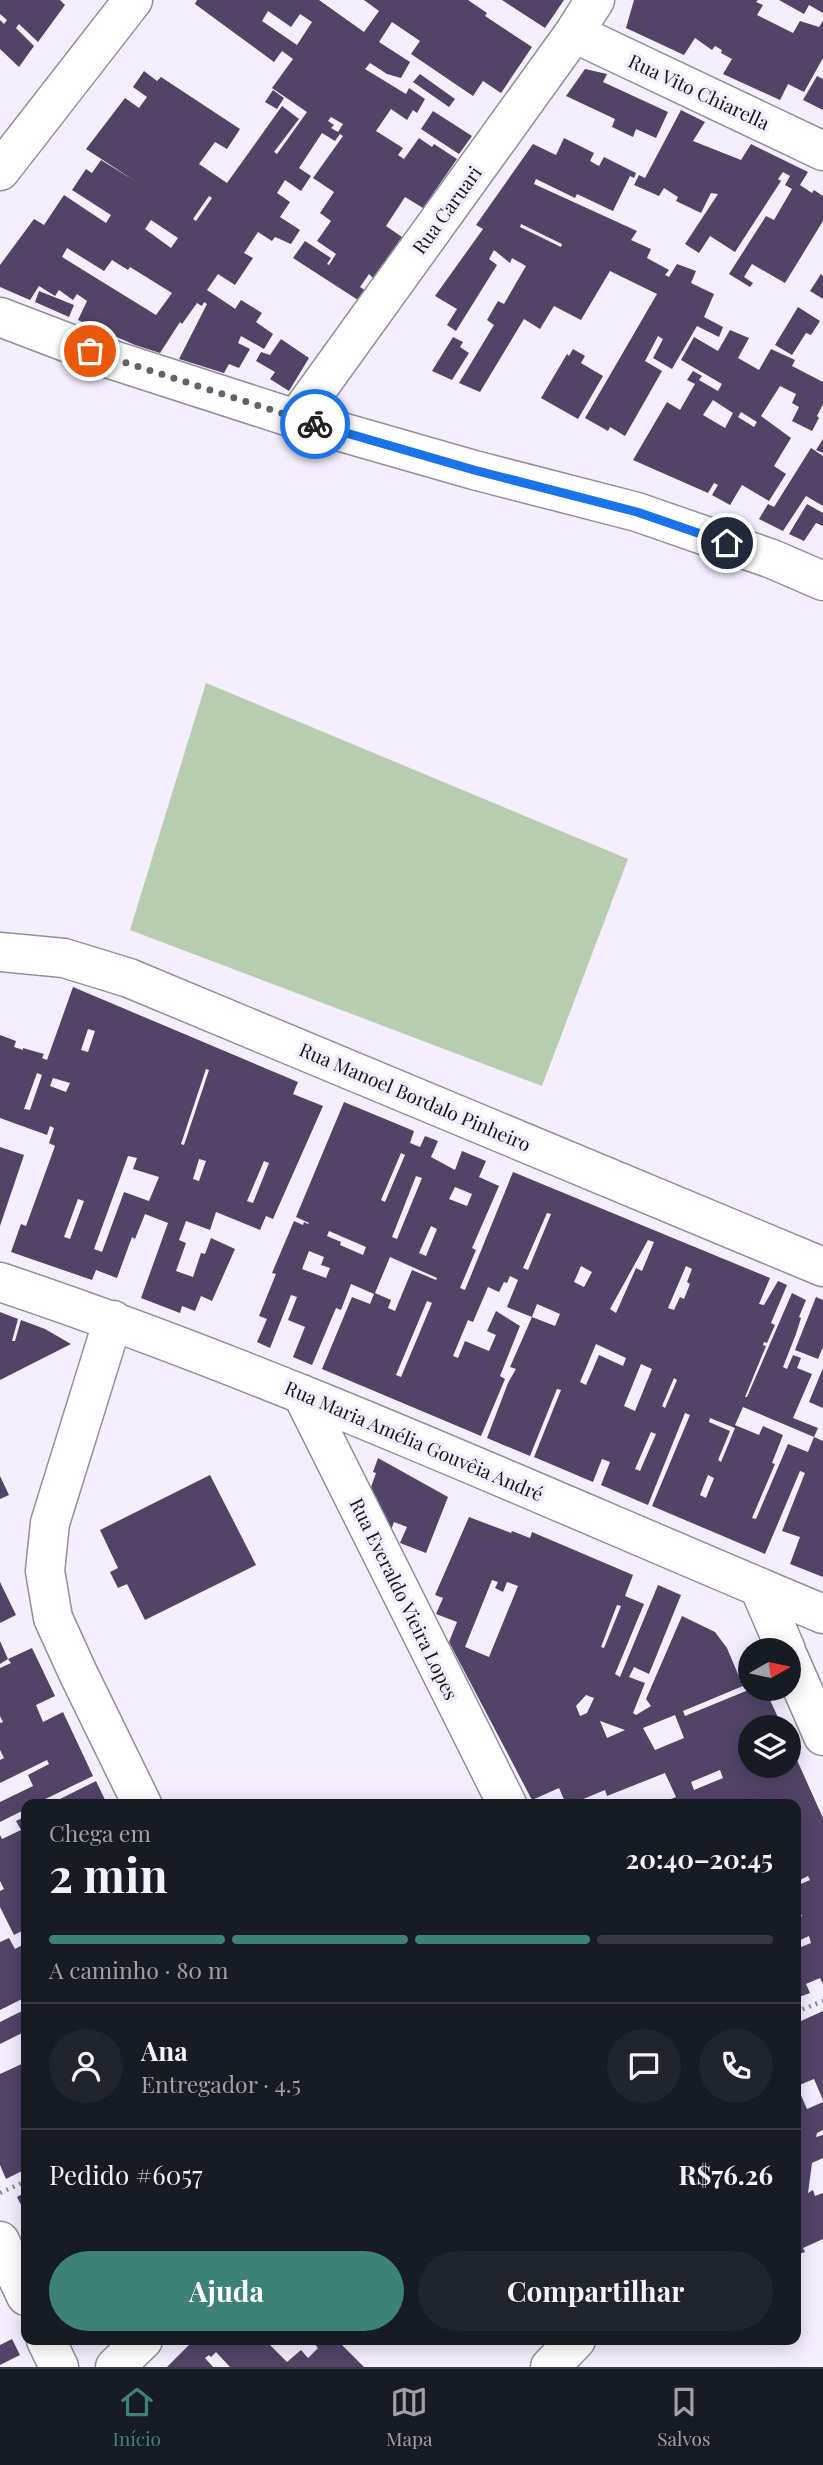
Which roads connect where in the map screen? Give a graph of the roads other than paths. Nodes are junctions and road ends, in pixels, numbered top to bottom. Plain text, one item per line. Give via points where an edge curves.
1 (133, 0) edge
2 (595, 0) edge
3 (574, 33) junction
4 (823, 151) edge
5 (0, 172) edge
6 (0, 317) edge
7 (296, 419) junction
8 (823, 581) edge
9 (0, 952) edge
10 (823, 1267) edge
11 (0, 1282) edge
12 (113, 1320) junction
13 (302, 1394) junction
14 (759, 1587) junction
15 (823, 1614) edge
16 (781, 1638) edge
17 (802, 1688) edge
18 (823, 1737) edge
19 (140, 1799) edge
20 (504, 1799) edge
21 (0, 2241) edge
22 (21, 2285) edge
23 (48, 2345) edge
24 (138, 2345) edge
25 (571, 2345) edge
26 (59, 2367) edge
27 (115, 2367) edge
28 (550, 2367) edge

1 - 5 street
2 - 3 street, Rua Caruari
3 - 4 street, Rua Vito Chiarella
3 - 7 street, Rua Caruari
6 - 7 street via 113,360
7 - 8 street via 637,512
9 - 10 street, Rua Manoel Bordalo Pinheiro via 64,958 129,978
11 - 12 street, Rua Maria Amélia Gouvêia André
12 - 13 street, Rua Maria Amélia Gouvêia André
12 - 19 street via 50,1523 46,1571 53,1618
13 - 14 street, Rua Maria Amélia Gouvêia André
13 - 20 street, Rua Everaldo Vieira Lopes
14 - 15 street, Rua Maria Amélia Gouvêia André
14 - 16 street
17 - 18 street
21 - 22 street
23 - 26 street
24 - 27 street
25 - 28 street

